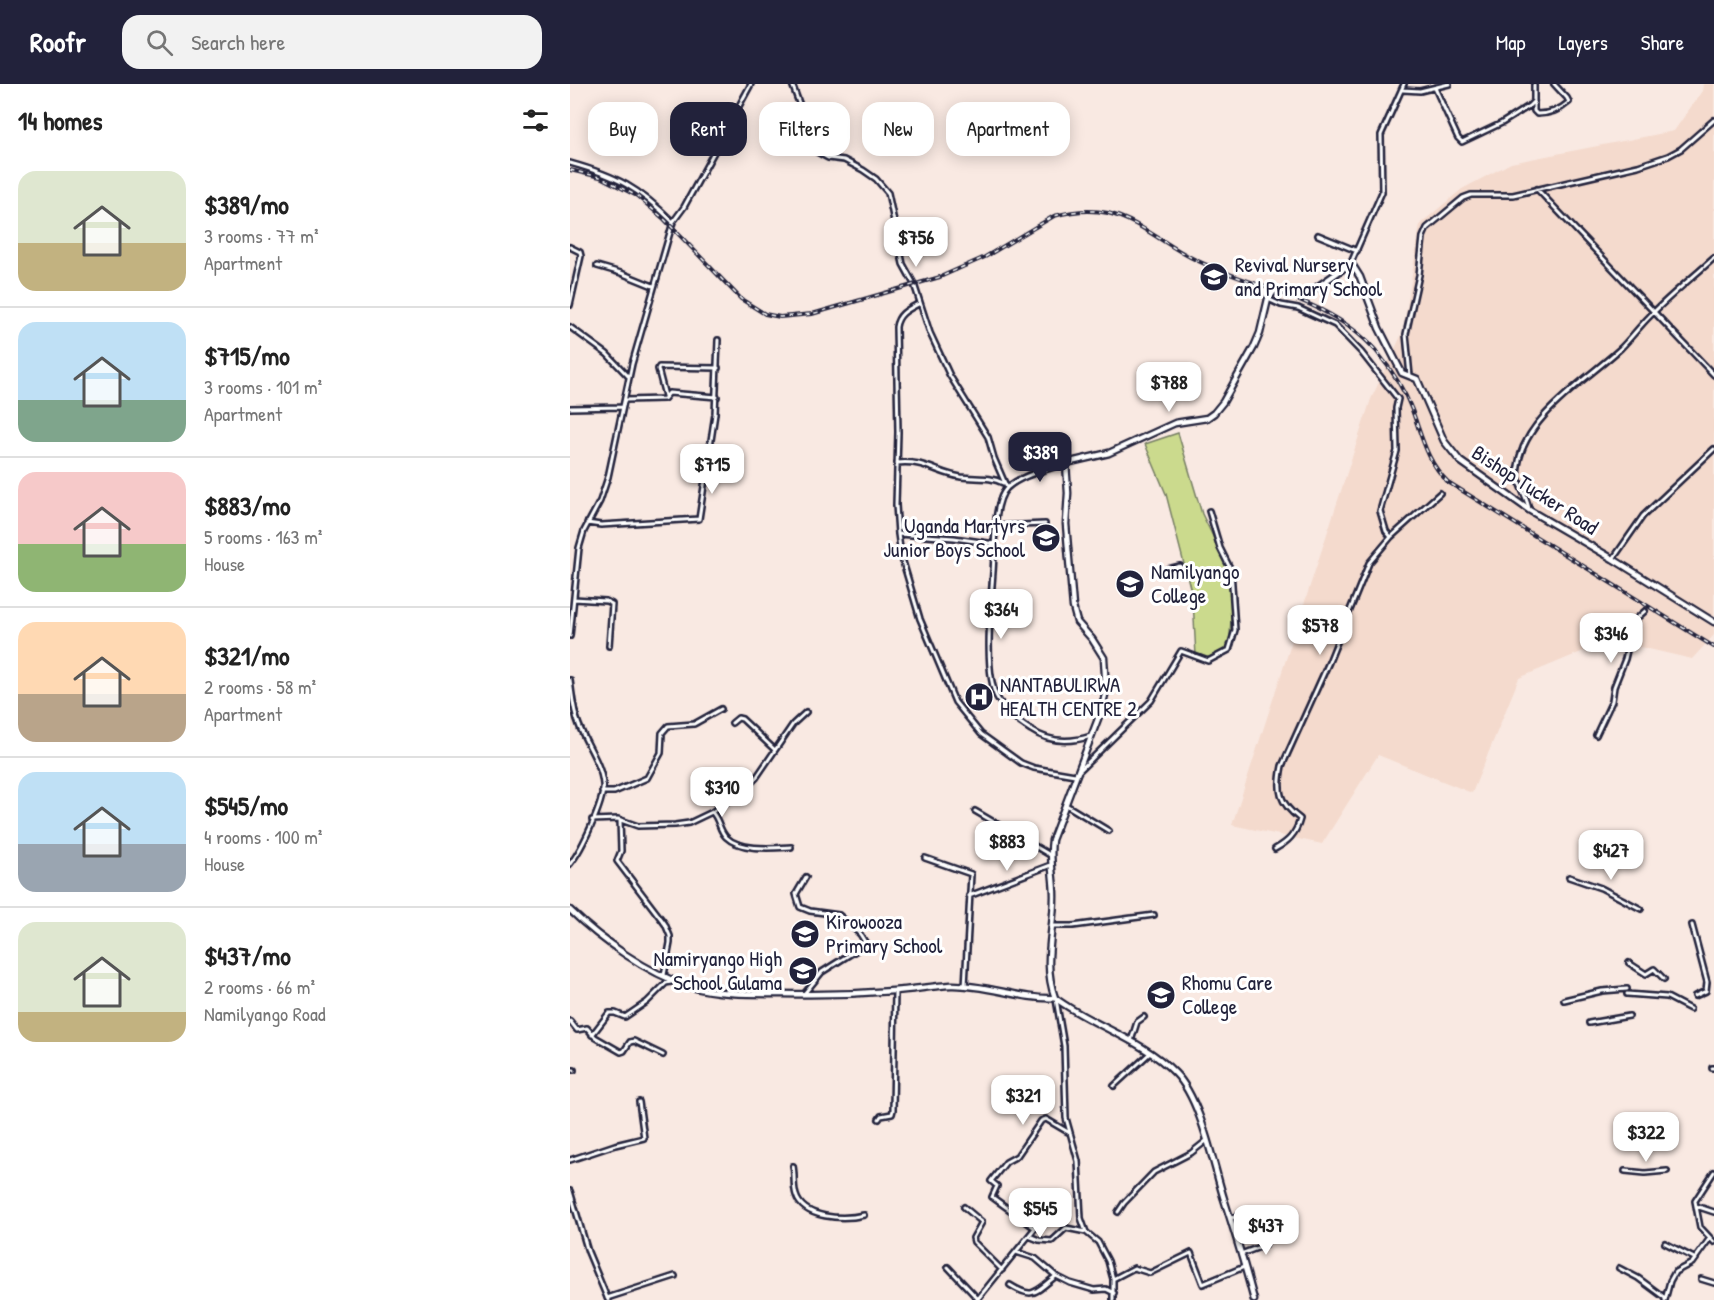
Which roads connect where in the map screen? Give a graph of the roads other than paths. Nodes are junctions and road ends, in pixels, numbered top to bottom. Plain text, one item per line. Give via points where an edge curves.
1 (751, 84) edge
2 (792, 84) edge
3 (1404, 84) edge
4 (1449, 84) edge
5 (1554, 84) edge
6 (1534, 85) edge
7 (1435, 88) junction
8 (1403, 90) junction
9 (1534, 101) junction
10 (1714, 120) edge
11 (570, 163) edge
12 (1537, 189) junction
13 (673, 222) junction
14 (1318, 236) dead end
15 (570, 247) edge
16 (1357, 251) junction
17 (1714, 258) edge
18 (1350, 265) junction
19 (597, 266) dead end
20 (653, 286) junction
21 (1268, 299) junction
22 (920, 303) junction
23 (570, 304) edge
24 (1654, 312) junction
25 (570, 327) edge
26 (718, 340) dead end
27 (718, 368) junction
28 (1714, 375) edge
29 (1410, 376) junction
30 (629, 377) junction
31 (665, 397) junction
32 (717, 397) junction
33 (624, 400) junction
34 (622, 407) junction
35 (570, 408) edge
36 (1714, 449) edge
37 (897, 463) junction
38 (1066, 463) junction
39 (1006, 486) junction
40 (1440, 493) dead end
41 (1529, 510) junction
42 (1209, 511) dead end
43 (587, 523) junction
44 (1045, 524) dead end
45 (996, 526) junction
46 (898, 534) junction
47 (1391, 537) junction
48 (995, 544) junction
49 (1613, 559) junction
50 (1180, 566) dead end
51 (1168, 569) dead end
52 (574, 600) junction
53 (1645, 611) dead end
54 (1714, 622) edge
55 (570, 636) edge
56 (609, 646) dead end
57 (570, 680) edge
58 (720, 709) dead end
59 (806, 712) dead end
60 (732, 723) dead end
61 (1596, 735) dead end
62 (1091, 736) junction
63 (775, 750) junction
64 (1076, 775) junction
65 (602, 792) junction
66 (1064, 804) junction
67 (975, 811) dead end
68 (712, 812) junction
69 (592, 820) junction
70 (620, 820) junction
71 (1109, 831) dead end
72 (791, 847) dead end
73 (1275, 849) dead end
74 (1050, 855) junction
75 (925, 858) dead end
76 (570, 864) edge
77 (1051, 865) junction
78 (806, 877) dead end
79 (1569, 877) dead end
80 (969, 896) junction
81 (1641, 909) dead end
82 (570, 910) edge
83 (1154, 915) dead end
84 (1692, 925) dead end
85 (1052, 926) junction
86 (1629, 963) dead end
87 (664, 975) junction
88 (1664, 979) dead end
89 (671, 982) dead end
90 (965, 986) junction
91 (1627, 989) dead end
92 (895, 991) junction
93 (1627, 994) dead end
94 (802, 995) junction
95 (1695, 996) dead end
96 (1055, 998) junction
97 (1564, 1000) dead end
98 (1690, 1009) dead end
99 (1629, 1016) dead end
100 (1144, 1017) dead end
101 (570, 1021) edge
102 (1589, 1023) dead end
103 (592, 1035) junction
104 (1131, 1042) junction
105 (1150, 1053) junction
106 (663, 1055) dead end
107 (1114, 1086) dead end
108 (639, 1102) dead end
109 (879, 1119) dead end
110 (1069, 1132) junction
111 (1206, 1141) junction
112 (570, 1160) edge
113 (793, 1166) dead end
114 (1624, 1171) dead end
115 (1667, 1171) dead end
116 (1714, 1172) edge
117 (570, 1191) edge
118 (1696, 1206) junction
119 (964, 1207) dead end
120 (1118, 1212) dead end
121 (1714, 1212) edge
122 (864, 1215) dead end
123 (1231, 1218) junction
124 (1258, 1223) dead end
125 (1086, 1232) junction
126 (1028, 1236) junction
127 (1710, 1238) junction
128 (1266, 1241) dead end
129 (1714, 1242) edge
130 (1665, 1243) dead end
131 (1015, 1252) junction
132 (1241, 1254) junction
133 (1696, 1259) junction
134 (948, 1267) dead end
135 (1244, 1267) junction
136 (1619, 1268) dead end
137 (1002, 1270) junction
138 (675, 1276) dead end
139 (1056, 1276) junction
140 (1113, 1279) junction
141 (1701, 1279) dead end
142 (1714, 1283) edge
143 (1010, 1285) dead end
144 (1114, 1293) junction
145 (608, 1299) edge
146 (1666, 1299) edge
147 (978, 1300) edge
148 (1113, 1300) edge
149 (1254, 1300) edge

1 - 13 street
2 - 22 street via 817,152 863,170 888,193 903,264
3 - 8 street
4 - 7 street
5 - 9 street via 1568,104 1537,114
6 - 9 street
7 - 8 street
7 - 9 street via 1462,142 1502,123
8 - 16 street via 1381,135 1382,192
10 - 12 street via 1668,156
11 - 13 street via 635,188
12 - 24 street
12 - 29 street via 1513,195 1463,198 1427,228 1406,334
13 - 20 street
14 - 16 street
15 - 23 street via 581,256
16 - 18 street
17 - 24 street
18 - 21 main road via 1311,292 1278,289
18 - 29 main road, Bishop Tucker Road via 1360,277 1379,328 1402,373
19 - 20 street
20 - 30 street
21 - 38 main road via 1254,348 1211,416 1175,423 1109,453
21 - 47 street via 1335,325 1398,399 1397,451 1380,511
22 - 37 street via 903,313 896,323
22 - 39 street via 950,376 988,437
24 - 28 street
24 - 41 street via 1622,347 1571,389 1526,439 1517,473
25 - 30 street via 607,354
26 - 27 street
27 - 31 street via 659,367
27 - 32 street
29 - 41 main road, Bishop Tucker Road via 1417,379 1454,456
30 - 33 street
31 - 32 street via 669,393
31 - 33 street
32 - 43 street via 699,519
33 - 34 street
34 - 35 street
34 - 43 street via 608,477
36 - 49 street via 1643,516
37 - 39 street via 921,463 961,477 995,479
37 - 46 street
38 - 39 street
38 - 62 main road via 1068,561 1074,613 1099,649 1106,668 1106,691
39 - 45 street
40 - 47 street
41 - 49 main road, Bishop Tucker Road
42 - 64 street via 1231,570 1235,630 1230,649 1208,661 1181,651 1150,701
43 - 52 street via 579,548
44 - 45 street
45 - 48 street
46 - 48 street
46 - 64 street via 920,619 955,702 981,734 1021,763
47 - 73 street via 1369,563 1282,766 1280,794 1285,806 1300,819 1287,842
48 - 62 street via 990,666 998,699 1017,721 1051,740
49 - 54 main road, Bishop Tucker Road
50 - 51 street
52 - 55 street
52 - 56 street via 612,604
53 - 61 street via 1636,619 1612,701
57 - 65 street via 578,722 599,769
58 - 65 street via 694,724 662,730 661,753 647,778 614,792
59 - 63 street
60 - 63 street via 742,719
62 - 64 main road
63 - 68 street via 746,788
64 - 66 main road
65 - 69 street
66 - 71 street
66 - 74 main road
67 - 74 street
68 - 70 street via 684,825 638,826
68 - 72 street via 729,839 755,848
69 - 70 street
69 - 76 street
70 - 87 street via 621,850 617,861 670,936
74 - 77 main road
75 - 80 street via 970,872
77 - 80 street
77 - 85 main road
78 - 94 street via 796,894 800,907 839,915 865,940 860,948 822,972
79 - 81 street
80 - 90 street
82 - 87 main road via 628,956
83 - 85 street
84 - 95 street via 1707,982 1706,992
85 - 96 main road via 1048,971
86 - 88 street via 1646,974 1654,969
87 - 94 main road via 691,987 720,992
89 - 103 street via 627,1016 609,1013
90 - 92 main road
90 - 96 main road
91 - 97 street
92 - 94 main road
92 - 109 street via 893,1110
93 - 98 street via 1667,997
96 - 104 main road
96 - 110 street via 1064,1046
99 - 102 street
100 - 104 street via 1137,1022
101 - 103 street via 576,1030 587,1028
103 - 106 street via 621,1052 634,1041
104 - 105 main road
105 - 107 street
105 - 111 main road via 1176,1073 1185,1087
108 - 112 street via 644,1138
110 - 125 street via 1078,1161 1079,1204
110 - 126 street via 1044,1119 1017,1156 1006,1162 992,1181 997,1186 992,1197 1034,1227
111 - 120 street via 1154,1172
111 - 123 main road
113 - 122 street via 796,1195 810,1211 826,1216
114 - 115 street
116 - 118 street via 1695,1201
117 - 145 street via 588,1252
118 - 121 street
118 - 127 street via 1700,1227
119 - 137 street via 982,1222 974,1242
123 - 124 street via 1252,1213
123 - 132 main road
125 - 126 street via 1066,1228 1052,1241
125 - 140 street via 1103,1250
126 - 131 street
127 - 129 street
127 - 133 street
128 - 132 street via 1264,1246
130 - 133 street
131 - 137 street
131 - 139 street via 1035,1258
132 - 135 main road
133 - 146 street via 1676,1272
134 - 147 street
135 - 140 street via 1203,1284 1191,1253 1150,1273 1134,1268
135 - 149 main road
136 - 146 street
137 - 147 street
138 - 145 street
139 - 143 street via 1032,1295 1024,1295
139 - 144 street via 1080,1287
140 - 144 street
141 - 142 street
144 - 148 street

